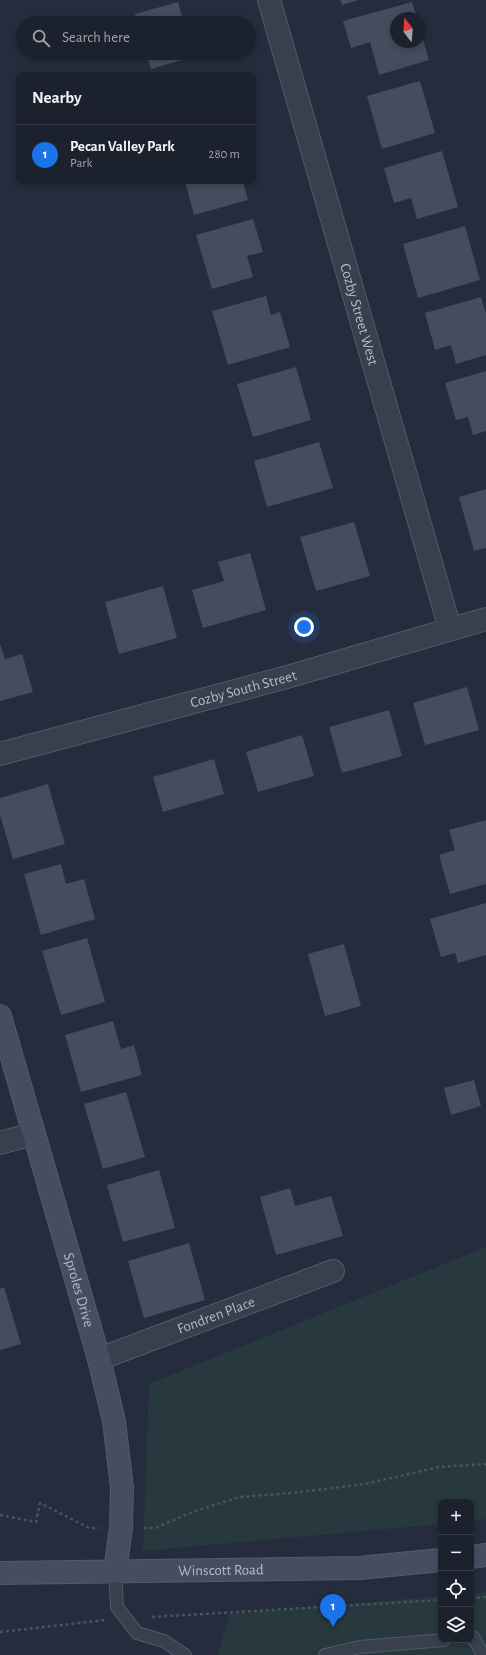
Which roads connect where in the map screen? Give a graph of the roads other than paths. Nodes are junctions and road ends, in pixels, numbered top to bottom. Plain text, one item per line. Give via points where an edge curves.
1 (269, 0) edge
2 (486, 619) edge
3 (450, 629) junction
4 (0, 754) edge
5 (0, 1016) edge
6 (33, 1134) junction
7 (0, 1143) edge
8 (332, 1270) dead end
9 (99, 1359) junction
10 (486, 1555) edge
11 (474, 1557) edge
12 (438, 1560) edge
13 (115, 1571) junction
14 (0, 1573) edge
15 (438, 1640) edge
16 (474, 1640) edge
17 (185, 1655) edge
18 (325, 1655) edge
19 (483, 1655) edge

1 - 3 street, Cozby Street West
2 - 3 street, Cozby South Street
3 - 4 street, Cozby South Street via 279,679
5 - 6 street, Sproles Drive
6 - 7 street
6 - 9 street, Sproles Drive
8 - 9 street, Fondren Place
9 - 13 street, Sproles Drive via 114,1421 122,1488 121,1528
10 - 11 street
12 - 13 street, Winscott Road via 358,1568
13 - 14 street, Winscott Road
13 - 17 lane via 117,1607 126,1619 138,1633 164,1641
15 - 18 lane via 360,1647
16 - 19 lane

